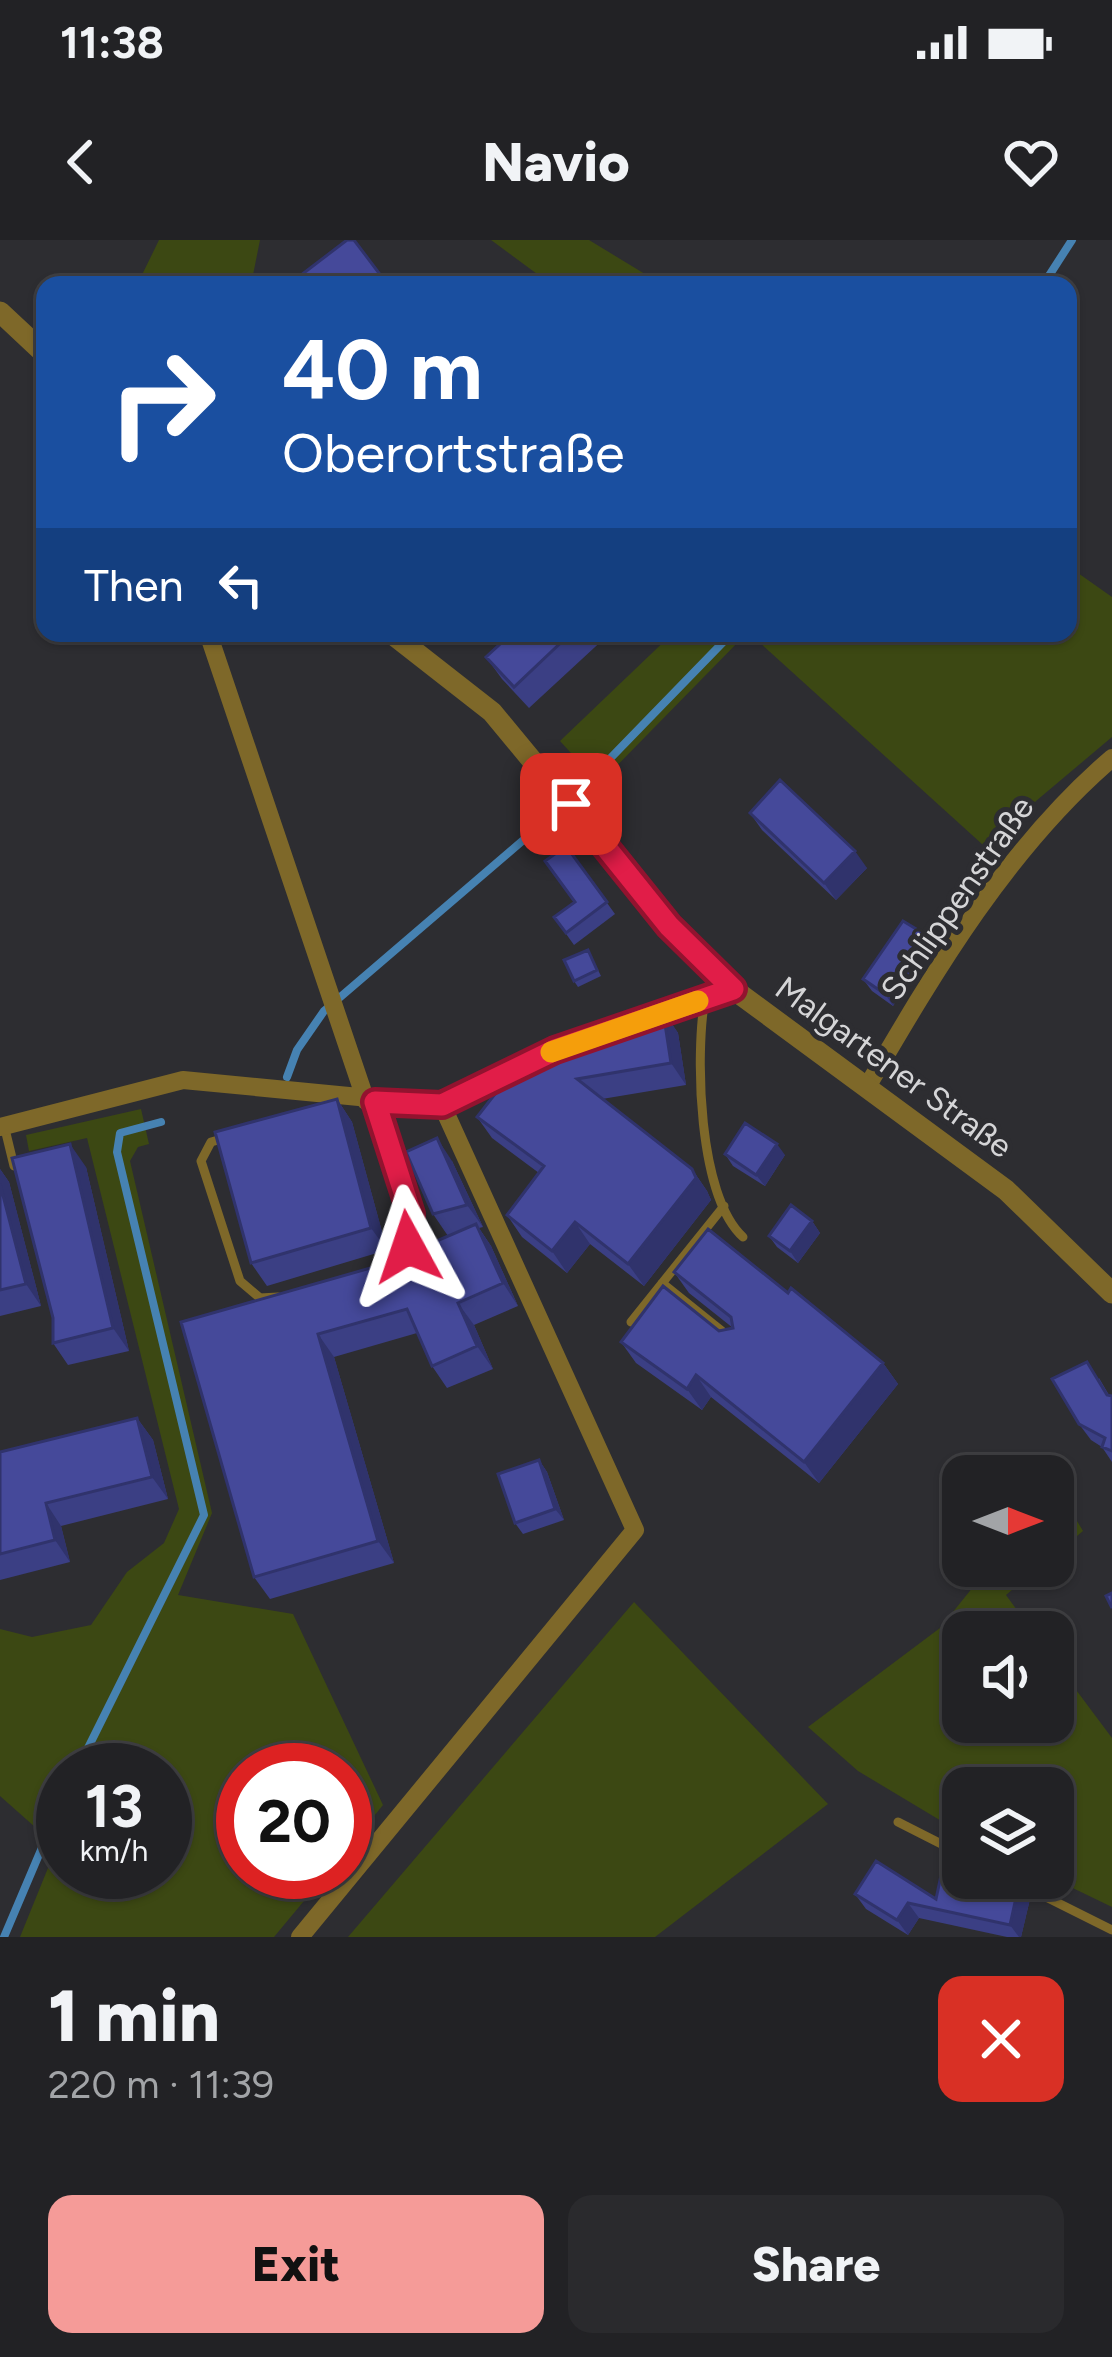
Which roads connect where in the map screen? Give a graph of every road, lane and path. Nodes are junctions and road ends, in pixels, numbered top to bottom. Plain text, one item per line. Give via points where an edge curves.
1 (0, 312) edge
2 (36, 346) edge
3 (211, 642) edge
4 (403, 642) edge
5 (1112, 758) edge
6 (733, 989) junction
7 (705, 998) junction
8 (619, 1028) edge
9 (555, 1050) edge
10 (868, 1087) junction
11 (342, 1099) junction
12 (371, 1101) junction
13 (442, 1105) junction
14 (323, 1109) edge
15 (2, 1126) edge
16 (248, 1133) edge
17 (21, 1191) edge
18 (724, 1206) junction
19 (743, 1237) dead end
20 (359, 1275) edge
21 (662, 1283) junction
22 (1112, 1292) edge
23 (285, 1297) edge
24 (631, 1322) edge
25 (740, 1345) edge
26 (898, 1822) dead end
27 (942, 1844) edge
28 (1050, 1899) edge
29 (1112, 1930) edge
30 (300, 1937) edge

1 - 2 street
3 - 12 street
4 - 6 street, Malgartener Straße via 492,712 669,926
5 - 10 street, Schlippenstraße via 1020,848
6 - 7 street
6 - 10 street, Malgartener Straße
7 - 8 street
7 - 18 lane via 699,1082
9 - 13 street
10 - 22 street, Malgartener Straße via 1006,1190
11 - 12 street
11 - 14 lane
11 - 15 street via 183,1080
12 - 13 street
12 - 20 lane via 411,1214 408,1247
13 - 30 street via 507,1228 634,1530
15 - 17 lane
16 - 23 lane via 211,1142 201,1161 240,1281 260,1298
18 - 19 lane
18 - 21 lane
21 - 24 lane
21 - 25 lane
26 - 27 lane
28 - 29 lane

